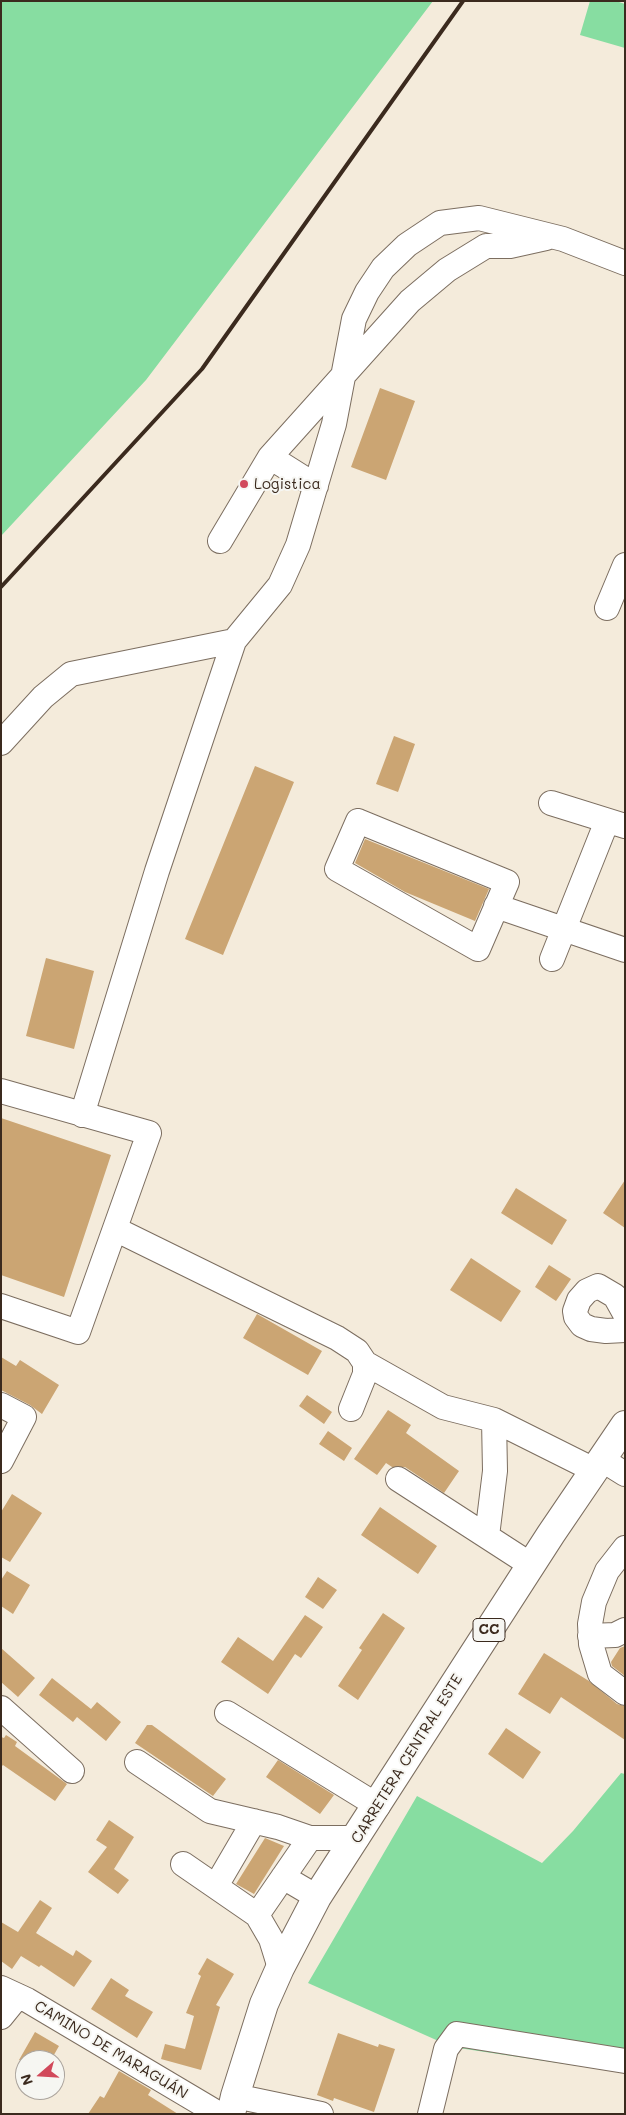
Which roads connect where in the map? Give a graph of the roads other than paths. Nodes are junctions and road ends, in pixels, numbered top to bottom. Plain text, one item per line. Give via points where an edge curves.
1 (552, 237) junction
2 (625, 263) edge
3 (344, 373) junction
4 (270, 457) junction
5 (316, 486) junction
6 (220, 541) dead end
7 (622, 580) edge
8 (607, 608) dead end
9 (234, 641) junction
10 (1, 743) edge
11 (551, 803) dead end
12 (616, 823) edge
13 (496, 906) junction
14 (564, 929) junction
15 (625, 950) edge
16 (552, 959) dead end
17 (1, 1091) edge
18 (82, 1115) junction
19 (115, 1229) junction
20 (1, 1306) edge
21 (625, 1314) edge
22 (625, 1330) edge
23 (365, 1362) junction
24 (1, 1406) edge
25 (351, 1409) dead end
26 (494, 1420) junction
27 (625, 1425) edge
28 (1, 1461) edge
29 (598, 1464) junction
30 (625, 1474) edge
31 (398, 1479) dead end
32 (487, 1536) junction
33 (625, 1548) edge
34 (531, 1565) junction
35 (625, 1630) edge
36 (590, 1636) junction
37 (625, 1693) edge
38 (1, 1708) edge
39 (227, 1713) dead end
40 (137, 1762) dead end
41 (72, 1771) dead end
42 (378, 1806) junction
43 (254, 1821) junction
44 (310, 1838) junction
45 (357, 1838) junction
46 (183, 1864) dead end
47 (283, 1877) junction
48 (216, 1886) junction
49 (318, 1897) junction
50 (257, 1915) junction
51 (280, 1968) junction
52 (10, 1992) edge
53 (1, 2017) edge
54 (625, 2061) edge
55 (228, 2108) edge
56 (321, 2114) edge
57 (430, 2114) edge

1 - 2 street
1 - 3 street via 510,246 486,246 447,270 410,301
1 - 3 street via 479,218 440,223 407,245 383,268 367,292 354,319
3 - 4 street
3 - 5 street via 334,424
4 - 5 street
4 - 6 street
5 - 9 street via 298,545 280,585
7 - 8 street
9 - 10 street via 71,674 43,697
9 - 18 street via 157,871
11 - 12 street
12 - 14 street
13 - 13 street via 507,882 358,821 337,869 478,949
13 - 14 street
14 - 15 street
14 - 16 street
17 - 18 street
18 - 19 street via 149,1133
19 - 20 street via 78,1332
19 - 23 street via 338,1338 357,1351
21 - 22 street via 615,1296 598,1286 583,1296 575,1311 582,1325 591,1329
23 - 25 street via 365,1374
23 - 26 street via 443,1407
24 - 28 street via 24,1418
26 - 29 street
26 - 32 street via 495,1471
27 - 29 main road, CARRETERA CENTRAL ESTE / CC
29 - 30 street
29 - 34 main road, CARRETERA CENTRAL ESTE / CC
31 - 32 street
32 - 34 street
33 - 36 street via 607,1570 594,1602
34 - 42 main road, CARRETERA CENTRAL ESTE / CC
35 - 36 street via 615,1635
36 - 37 street via 600,1674
38 - 41 street
39 - 42 street
40 - 43 street via 210,1811
42 - 45 main road, CARRETERA CENTRAL ESTE / CC
43 - 44 street
43 - 48 street
44 - 45 street
44 - 47 street
45 - 49 main road, CARRETERA CENTRAL ESTE / CC
46 - 48 street
47 - 49 street
47 - 50 street
48 - 50 street
49 - 51 main road, CARRETERA CENTRAL ESTE / CC
50 - 51 street via 271,1939
51 - 55 main road, CARRETERA CENTRAL ESTE / CC
52 - 53 street
52 - 55 street, CAMINO DE MARAGUÁN
54 - 57 street via 457,2034 446,2049
55 - 56 street, CAMINO DE MARAGUÁN

